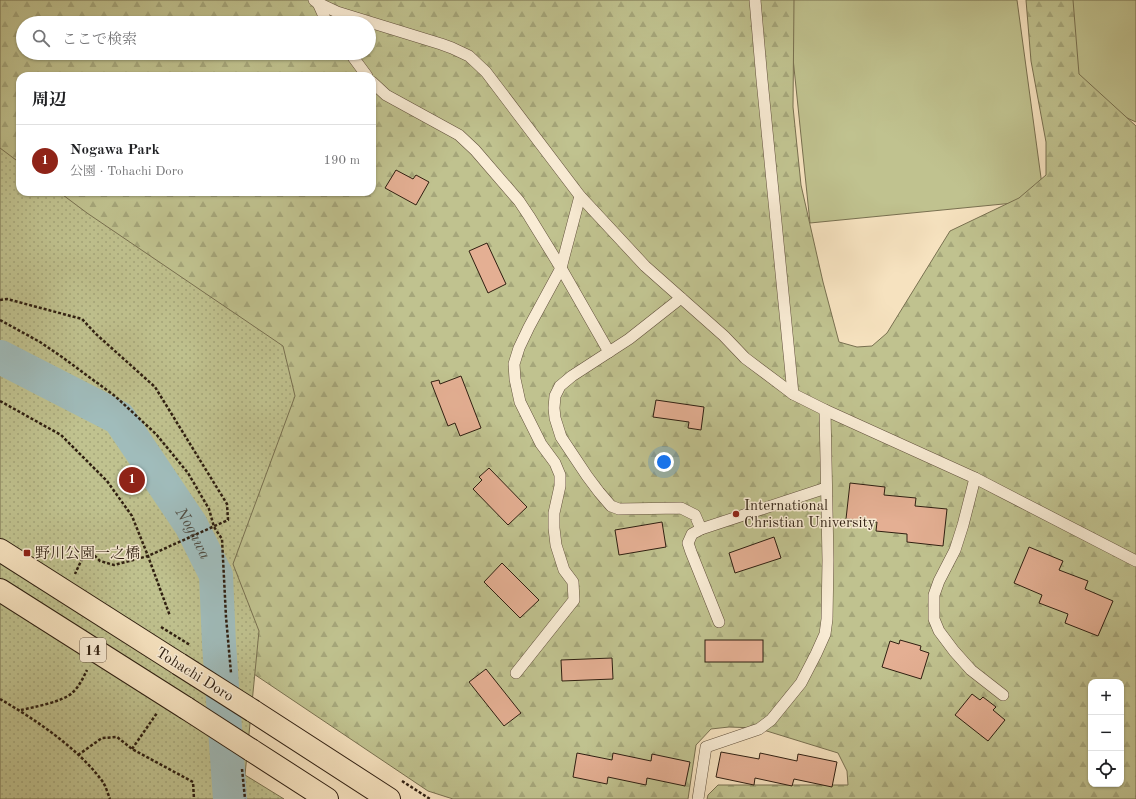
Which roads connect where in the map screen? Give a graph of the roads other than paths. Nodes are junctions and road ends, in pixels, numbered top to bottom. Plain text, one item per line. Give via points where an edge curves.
1 (755, 0) edge
2 (316, 2) edge
3 (323, 16) edge
4 (351, 16) edge
5 (376, 24) edge
6 (355, 60) edge
7 (365, 72) edge
8 (376, 86) edge
9 (580, 196) junction
10 (561, 268) junction
11 (681, 298) junction
12 (609, 352) junction
13 (793, 394) junction
14 (825, 410) junction
15 (975, 478) junction
16 (826, 488) junction
17 (701, 529) junction
18 (0, 550) edge
19 (1136, 561) edge
20 (0, 590) edge
21 (719, 622) dead end
22 (516, 673) dead end
23 (1002, 695) dead end
24 (328, 799) edge
25 (389, 799) edge
26 (698, 799) edge

1 - 13 lane
2 - 3 lane
2 - 4 lane
5 - 9 lane via 441,44 469,56 486,72
6 - 7 lane
8 - 10 lane via 386,95 459,135 475,150 519,201
9 - 10 lane
9 - 11 lane via 645,266
10 - 12 lane
10 - 22 lane via 519,348 514,364 514,379 520,402 560,476 554,528 564,570 573,582 574,600
11 - 12 lane
11 - 13 lane via 745,358
12 - 17 lane via 560,386 555,396 554,408 561,437 611,506 620,509 681,508 695,515
13 - 14 lane
14 - 15 lane
14 - 16 lane
15 - 19 lane
15 - 23 lane via 955,550 934,595 934,619 939,631 954,651 971,670
16 - 17 lane
16 - 26 lane via 828,560 825,634 801,683 771,720 758,729 706,747
17 - 21 lane via 692,534 688,543
18 - 25 main road, Tohachi Doro / 14, bridge
20 - 24 main road, 14, bridge via 186,708 246,756

